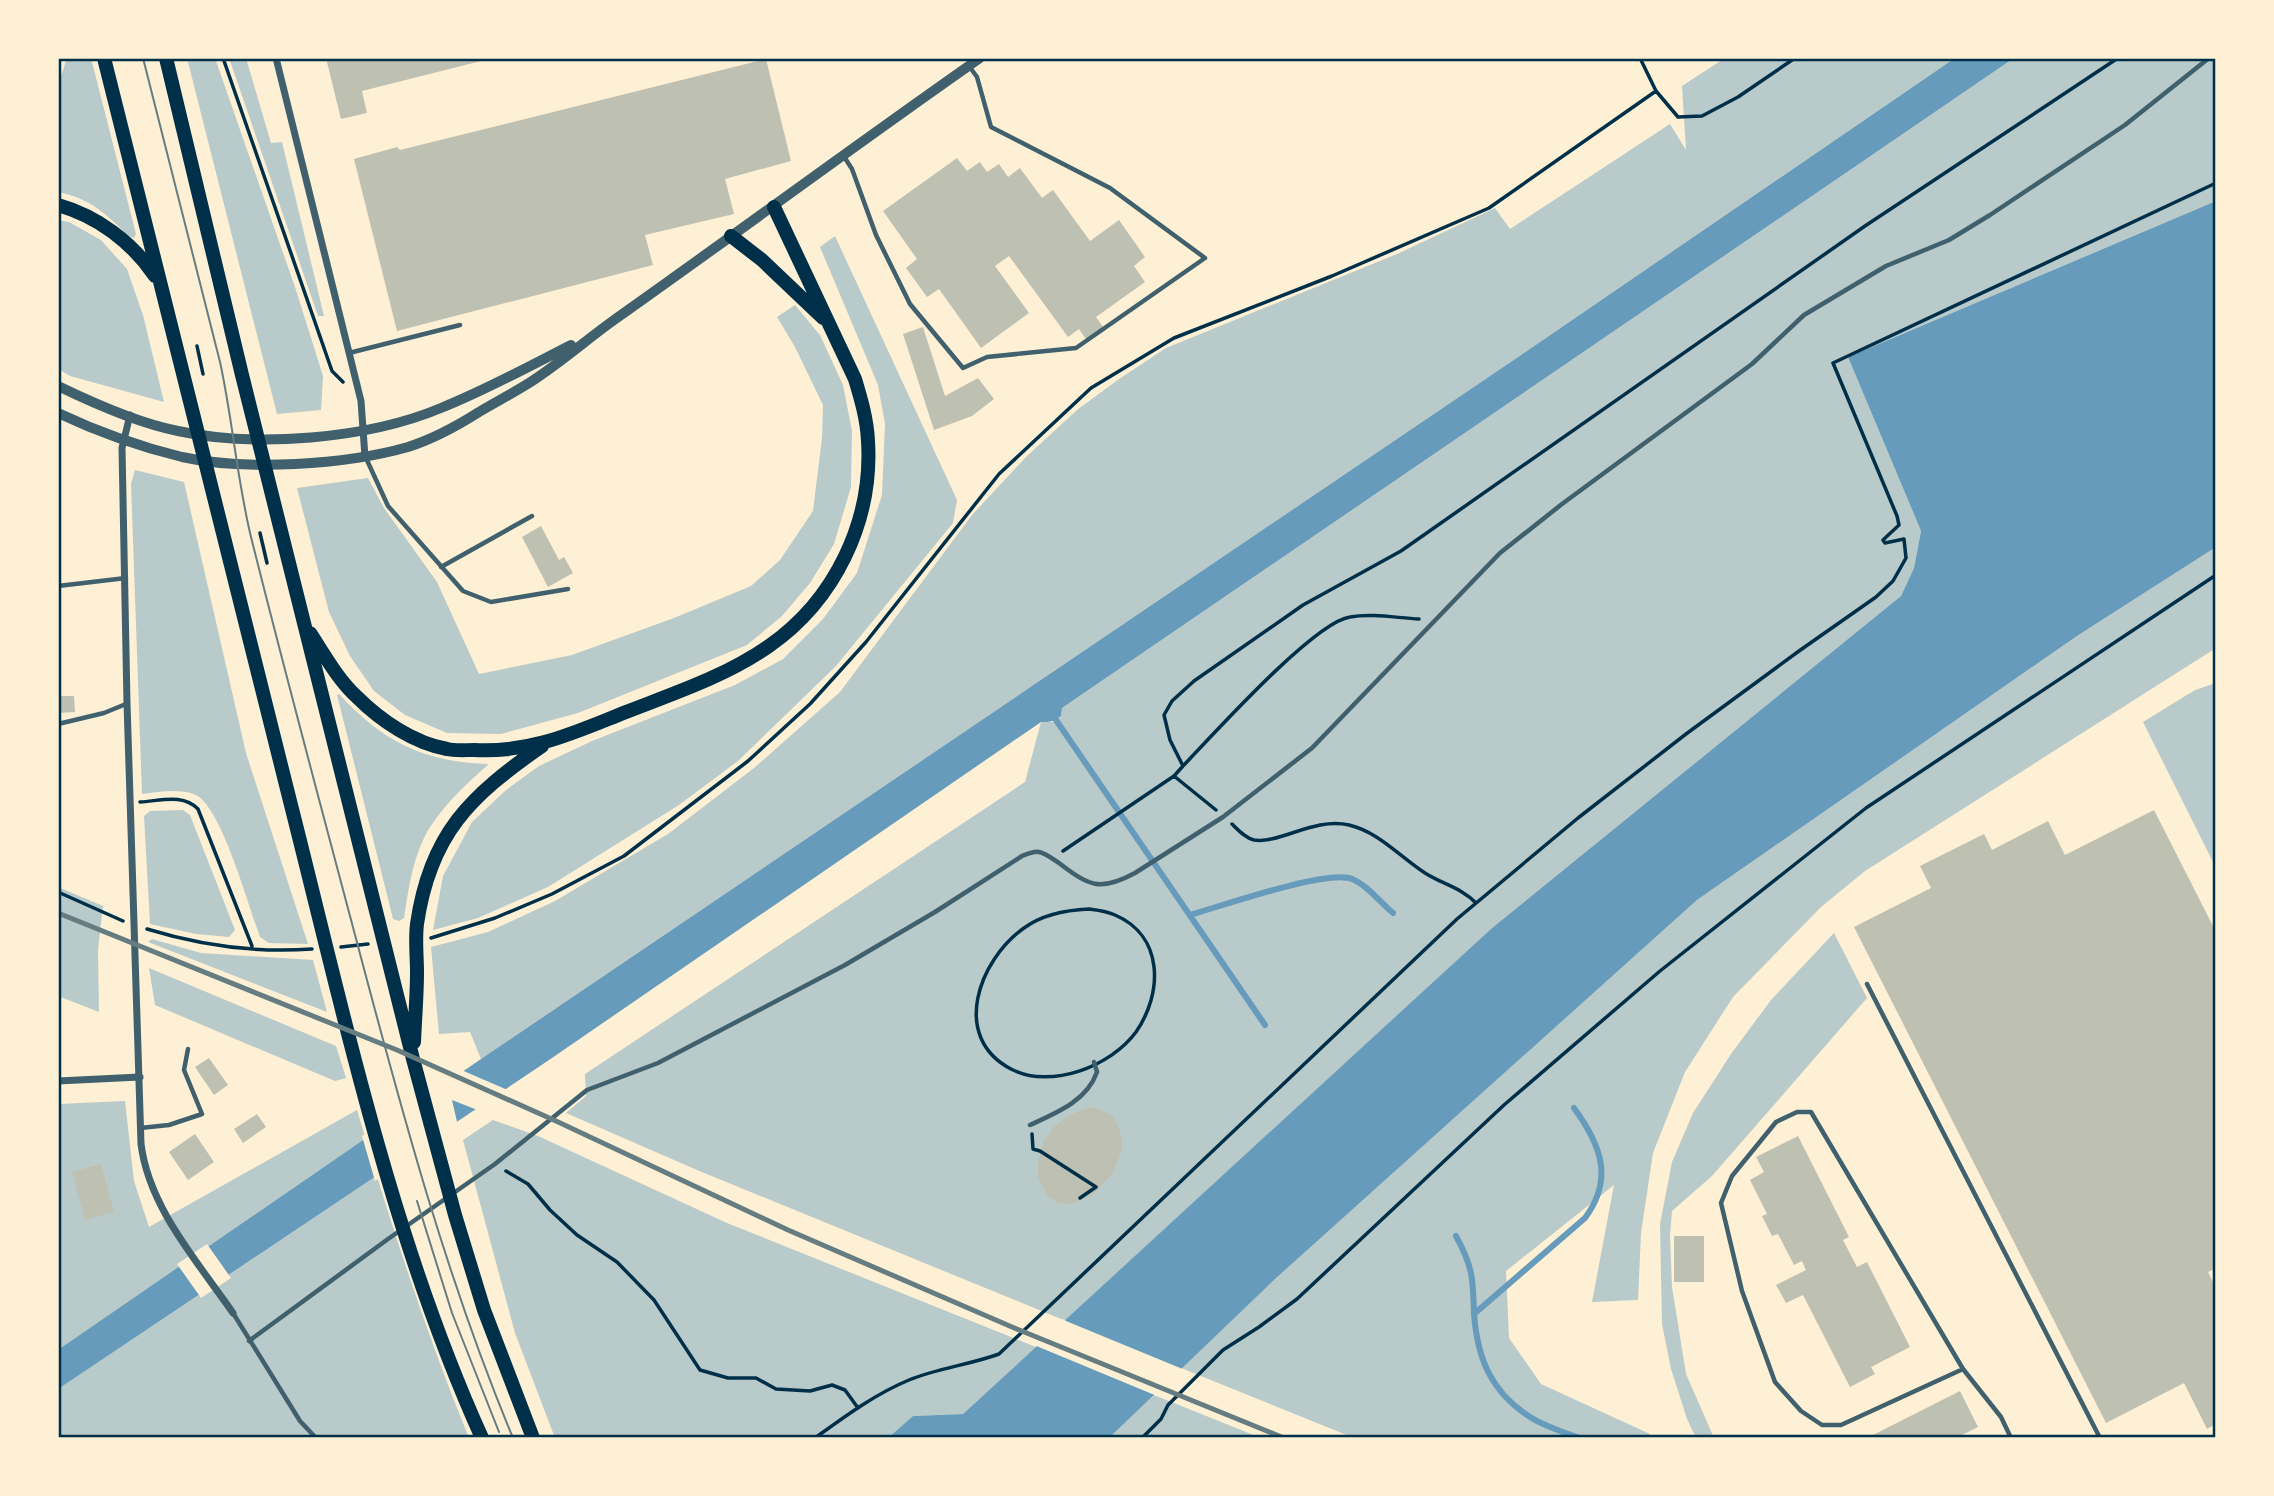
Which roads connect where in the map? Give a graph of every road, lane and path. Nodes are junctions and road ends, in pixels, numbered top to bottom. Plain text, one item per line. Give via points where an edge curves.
1 (104, 58) edge
2 (166, 58) edge
3 (223, 58) edge
4 (276, 58) edge
5 (980, 58) edge
6 (1640, 58) edge
7 (1796, 58) edge
8 (2118, 58) edge
9 (2209, 58) edge
10 (969, 66) junction
11 (1656, 91) junction
12 (842, 154) junction
13 (2216, 183) edge
14 (58, 205) edge
15 (774, 207) junction
16 (731, 236) junction
17 (160, 283) junction
18 (829, 324) junction
19 (460, 325) dead end
20 (598, 331) junction
21 (197, 346) dead end
22 (349, 353) junction
23 (203, 374) dead end
24 (58, 386) edge
25 (361, 401) junction
26 (58, 413) edge
27 (130, 415) junction
28 (363, 431) junction
29 (123, 438) junction
30 (365, 457) junction
31 (532, 516) dead end
32 (260, 533) dead end
33 (267, 563) dead end
34 (441, 567) junction
35 (2216, 575) edge
36 (126, 578) junction
37 (58, 586) edge
38 (568, 589) dead end
39 (1433, 620) junction
40 (304, 625) junction
41 (127, 703) junction
42 (58, 724) edge
43 (546, 744) junction
44 (1183, 766) junction
45 (1174, 776) junction
46 (131, 803) junction
47 (1223, 817) junction
48 (1053, 859) junction
49 (58, 892) edge
50 (1475, 903) junction
51 (104, 914) dead end
52 (150, 930) dead end
53 (435, 938) dead end
54 (253, 947) junction
55 (311, 949) dead end
56 (1867, 984) dead end
57 (188, 1049) dead end
58 (1108, 1057) dead end
59 (414, 1059) junction
60 (1094, 1062) dead end
61 (1081, 1070) dead end
62 (140, 1077) junction
63 (58, 1081) edge
64 (1030, 1125) joint
65 (140, 1128) junction
66 (495, 1164) junction
67 (1080, 1198) dead end
68 (233, 1314) joint
69 (249, 1341) junction
70 (1963, 1369) junction
71 (858, 1408) junction
72 (316, 1438) edge
73 (482, 1438) edge
74 (533, 1438) edge
75 (816, 1438) edge
76 (1142, 1438) edge
77 (2011, 1438) edge
78 (2100, 1438) edge

1 - 17 main road
2 - 40 main road
3 - 25 path via 332,371
4 - 22 street
5 - 10 street
6 - 11 path
7 - 11 path via 1702,116 1678,117
8 - 44 path via 1865,226 1401,551 1303,605 1194,681 1164,715
9 - 39 lane via 2125,125 2028,192 1950,240 1886,266 1804,315 1752,364 1500,554
10 - 12 street
10 - 12 lane via 977,77 991,127 1110,188 1205,258 1076,348 987,357 963,368 910,304
11 - 53 path via 1489,208 1174,338 1091,388 999,474 866,642 810,704 748,761 624,856 552,894
12 - 15 street
13 - 50 path via 1833,363 1897,516 1899,525 1885,543 1904,539 1906,558 1893,581 1578,818
14 - 17 main road via 98,222 127,244
15 - 16 street
15 - 18 main road
16 - 18 main road
16 - 20 street
17 - 73 main road via 369,1109 415,1264
18 - 43 main road via 855,379 869,440 863,506 847,555 831,583 791,629 737,666
19 - 22 lane
20 - 28 street via 440,409
20 - 30 street via 531,382 453,428 410,446
21 - 23 path
22 - 25 street
24 - 27 street
25 - 28 street
26 - 29 street
27 - 28 street via 177,431 219,436 267,439
27 - 29 street
28 - 30 street
29 - 30 street via 183,457 226,462 269,464
29 - 36 street
30 - 34 lane via 388,506
31 - 34 lane
32 - 33 path
34 - 38 lane via 463,591 491,602
35 - 76 path via 1866,808 1660,971 1504,1105 1297,1299 1223,1350
36 - 37 lane
36 - 41 street
39 - 44 path via 1348,617 1334,623 1244,702
39 - 47 lane via 1312,748
40 - 43 main road via 356,696 405,734 447,749 501,751
40 - 59 main road
41 - 42 lane
41 - 46 street
43 - 59 main road via 509,769 457,817 441,841 417,924
44 - 45 path
45 - 47 path
45 - 48 path
46 - 54 path via 182,799 198,809
46 - 62 street
47 - 48 lane via 1135,873 1106,885 1083,881
47 - 50 path via 1254,840 1326,824 1347,824 1366,831
48 - 66 lane via 1038,852 1022,856 845,964 658,1063 586,1090
49 - 51 path
50 - 71 path via 999,1354 908,1380
52 - 54 path via 198,943
54 - 55 path
56 - 78 lane
57 - 65 lane via 184,1070 202,1114
58 - 61 path via 1135,1033 1156,985 1155,962 1146,938 1114,914 1089,909 1039,919 1013,936 983,977 977,1026 992,1054 1014,1071 1047,1076
59 - 74 main road via 484,1310
60 - 64 lane via 1097,1072 1084,1094
62 - 63 street
62 - 65 street
64 - 67 path via 1033,1149 1096,1187
65 - 68 street via 143,1161 163,1209
66 - 69 lane
66 - 71 path via 528,1184 578,1235 617,1262 654,1300 700,1370 728,1378 755,1378 776,1388 810,1391 832,1385 845,1390
68 - 69 lane
69 - 72 lane via 300,1421
70 - 70 lane via 1841,1425 1822,1425 1801,1411 1775,1382 1742,1292 1721,1203 1732,1176 1776,1122 1797,1112 1811,1112
70 - 77 lane via 2001,1417
71 - 75 path

